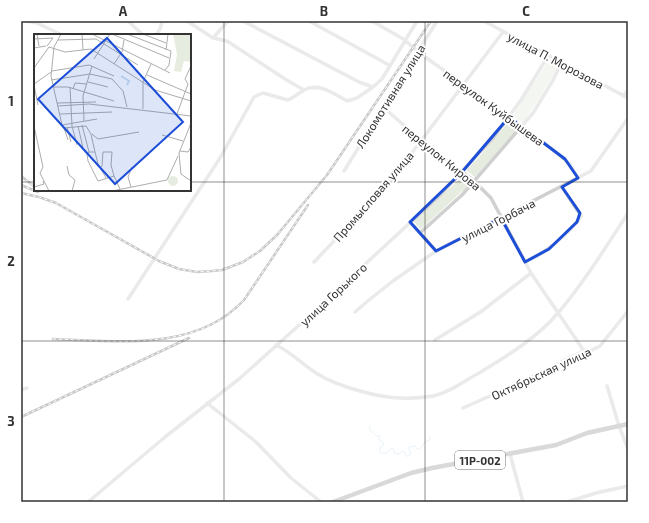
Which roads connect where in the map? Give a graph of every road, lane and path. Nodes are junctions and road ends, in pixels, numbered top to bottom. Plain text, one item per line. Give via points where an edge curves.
1 (27, 21) edge
2 (128, 21) edge
3 (162, 21) edge
4 (187, 21) edge
5 (228, 21) edge
6 (243, 21) edge
7 (309, 21) edge
8 (372, 21) edge
9 (417, 21) edge
10 (437, 21) edge
11 (484, 21) edge
12 (37, 22) edge
13 (503, 32) junction
14 (60, 34) edge
15 (142, 34) edge
16 (157, 34) edge
17 (213, 38) junction
18 (405, 40) junction
19 (418, 52) junction
20 (548, 56) junction
21 (561, 64) junction
22 (390, 65) junction
23 (464, 84) junction
24 (373, 87) junction
25 (304, 90) junction
26 (628, 90) edge
27 (623, 96) junction
28 (628, 98) edge
29 (384, 108) junction
30 (509, 117) junction
31 (628, 118) edge
32 (522, 126) junction
33 (421, 140) junction
34 (344, 171) dead end
35 (462, 172) junction
36 (578, 178) junction
37 (474, 181) junction
38 (562, 187) junction
39 (628, 213) edge
40 (501, 218) junction
41 (410, 222) junction
42 (420, 233) junction
43 (436, 251) junction
44 (314, 262) dead end
45 (525, 262) junction
46 (531, 273) junction
47 (128, 299) dead end
48 (628, 311) edge
49 (356, 312) dead end
50 (558, 313) junction
51 (436, 340) dead end
52 (276, 345) junction
53 (584, 351) junction
54 (607, 386) dead end
55 (27, 388) dead end
56 (21, 390) edge
57 (207, 403) junction
58 (463, 408) dead end
59 (628, 424) edge
60 (619, 426) junction
61 (628, 449) edge
62 (510, 454) junction
63 (628, 486) edge
64 (88, 502) edge
65 (321, 502) edge
66 (333, 502) edge
67 (523, 502) edge
68 (567, 502) edge

1 - 12 street
2 - 15 street
3 - 16 street
4 - 17 street
5 - 17 street
6 - 24 street
7 - 22 street
8 - 18 street, переулок Куйбышева
9 - 18 street
10 - 19 street, Локомотивная улица
11 - 13 street, улица П. Морозова
12 - 14 street
13 - 20 street, улица П. Морозова
13 - 23 street, Промысловая улица
17 - 25 street via 227,41
18 - 19 street, переулок Куйбышева
18 - 22 street
19 - 23 street, переулок Куйбышева
19 - 29 street, Локомотивная улица
20 - 21 street, улица П. Морозова
20 - 30 street, улица Горького
21 - 27 street, улица П. Морозова
21 - 32 street via 533,113
22 - 24 street via 382,79
23 - 30 street, переулок Куйбышева
23 - 33 street, Промысловая улица
24 - 25 street via 348,101 318,87
25 - 47 street via 288,100 263,93 254,97 220,158
26 - 27 street
27 - 28 street, улица П. Морозова
29 - 33 street, переулок Кирова
29 - 34 street, Локомотивная улица
30 - 32 street, переулок Куйбышева
30 - 35 street, улица Горького
31 - 36 street, улица Горбача via 597,163
32 - 36 street, переулок Куйбышева via 570,164
32 - 37 street
33 - 35 street, переулок Кирова
33 - 44 street, Промысловая улица via 406,162
35 - 37 street, переулок Кирова
35 - 41 street, улица Горького
36 - 38 street, улица Горбача
37 - 40 street, переулок Кирова via 491,198
37 - 42 street
38 - 40 street, улица Горбача
38 - 45 street via 581,216 549,249
39 - 50 street
40 - 43 street, улица Горбача
40 - 45 street, переулок Кирова
41 - 42 street
41 - 52 street, улица Горького
42 - 43 street
43 - 49 street, улица Горбача via 393,281
45 - 46 street, переулок Кирова
46 - 50 street, переулок Кирова
46 - 51 street via 482,311
48 - 53 street, Октябрьская улица via 600,346
50 - 52 street via 525,343 455,387 434,395 395,397 348,388 325,379
50 - 53 street, переулок Кирова
52 - 57 street, улица Горького via 226,391
53 - 58 street, Октябрьская улица
54 - 60 street
55 - 56 street
57 - 64 street, улица Горького
57 - 65 street via 256,442 291,478
59 - 60 main road, 11Р-002
60 - 61 street
60 - 62 main road, 11Р-002 via 587,433 556,445
62 - 66 main road, 11Р-002 via 418,472
62 - 67 street
63 - 68 street

